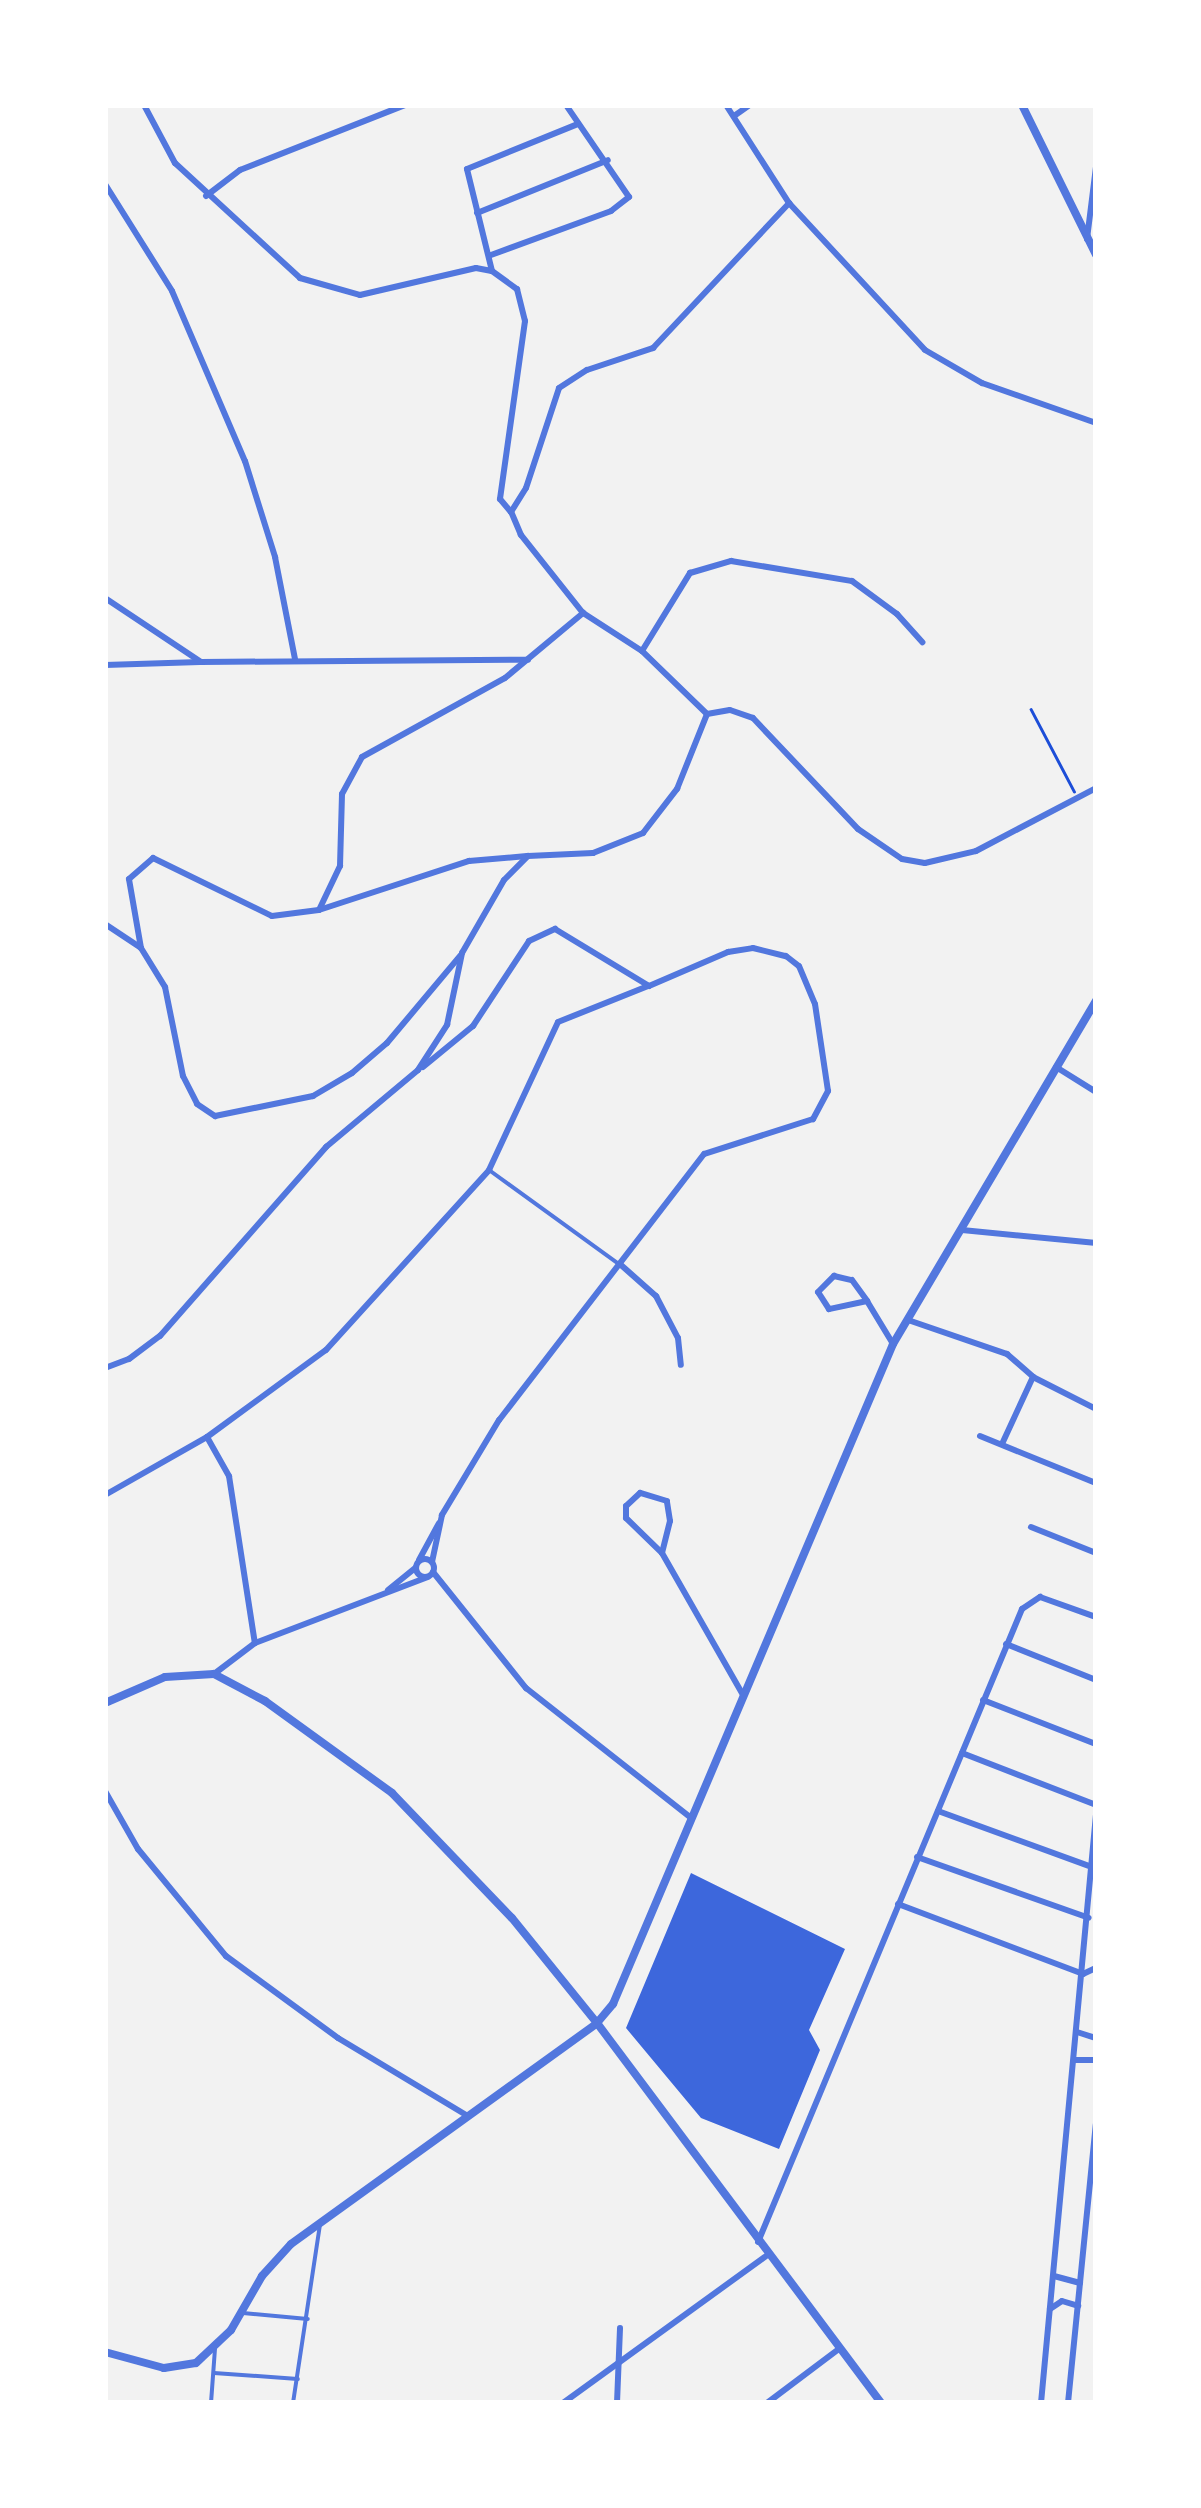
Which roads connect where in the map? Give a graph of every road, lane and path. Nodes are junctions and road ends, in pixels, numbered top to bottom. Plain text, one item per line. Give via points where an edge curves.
1 (144, 105) edge
2 (406, 105) edge
3 (726, 105) edge
4 (750, 105) edge
5 (1022, 105) edge
6 (1096, 105) edge
7 (566, 106) edge
8 (734, 116) junction
9 (1096, 122) edge
10 (578, 124) junction
11 (608, 160) junction
12 (1096, 167) edge
13 (105, 184) edge
14 (206, 196) junction
15 (789, 204) junction
16 (477, 213) junction
17 (1087, 240) junction
18 (1096, 254) edge
19 (491, 255) junction
20 (492, 271) junction
21 (1096, 423) edge
22 (511, 512) junction
23 (105, 598) edge
24 (584, 613) junction
25 (922, 642) dead end
26 (642, 651) junction
27 (296, 659) junction
28 (528, 660) junction
29 (201, 662) junction
30 (105, 665) edge
31 (1032, 709) dead end
32 (706, 714) junction
33 (1096, 788) edge
34 (1078, 796) junction
35 (528, 856) junction
36 (319, 910) junction
37 (105, 924) edge
38 (141, 948) junction
39 (462, 953) junction
40 (649, 986) junction
41 (1096, 1001) edge
42 (1056, 1067) junction
43 (418, 1070) junction
44 (1096, 1092) edge
45 (490, 1170) junction
46 (962, 1230) junction
47 (1096, 1243) edge
48 (621, 1265) junction
49 (867, 1300) junction
50 (908, 1320) junction
51 (892, 1344) junction
52 (681, 1365) dead end
53 (105, 1368) edge
54 (1032, 1377) junction
55 (1096, 1408) edge
56 (980, 1436) dead end
57 (207, 1437) junction
58 (1002, 1445) junction
59 (1096, 1482) edge
60 (105, 1495) edge
61 (440, 1522) junction
62 (1031, 1527) dead end
63 (662, 1553) junction
64 (1096, 1553) edge
65 (432, 1562) junction
66 (417, 1564) junction
67 (430, 1574) junction
68 (388, 1592) junction
69 (1096, 1617) edge
70 (254, 1644) junction
71 (1006, 1644) junction
72 (214, 1674) junction
73 (1096, 1680) edge
74 (743, 1695) junction
75 (983, 1700) junction
76 (105, 1703) edge
77 (1096, 1744) edge
78 (962, 1753) junction
79 (105, 1792) edge
80 (1096, 1805) edge
81 (938, 1812) junction
82 (1096, 1815) edge
83 (691, 1818) junction
84 (917, 1857) junction
85 (1094, 1868) edge
86 (898, 1904) junction
87 (1091, 1920) edge
88 (1096, 1968) edge
89 (1082, 1974) junction
90 (597, 2023) junction
91 (1078, 2032) junction
92 (1096, 2038) edge
93 (1075, 2060) junction
94 (1096, 2060) edge
95 (466, 2116) junction
96 (1096, 2124) edge
97 (320, 2222) junction
98 (758, 2243) junction
99 (766, 2256) junction
100 (1054, 2275) junction
101 (1080, 2283) junction
102 (1078, 2306) junction
103 (1050, 2308) junction
104 (242, 2313) junction
105 (308, 2320) junction
106 (620, 2328) dead end
107 (215, 2348) junction
108 (839, 2349) junction
109 (105, 2352) edge
110 (618, 2362) junction
111 (214, 2373) junction
112 (298, 2379) junction
113 (211, 2403) edge
114 (294, 2403) edge
115 (564, 2403) edge
116 (617, 2403) edge
117 (767, 2403) edge
118 (881, 2403) edge
119 (1041, 2403) edge
120 (1068, 2403) edge

1 - 14 street via 176,163
2 - 14 street via 240,170
3 - 8 street
4 - 8 street
5 - 17 street
6 - 9 street
7 - 10 street
8 - 15 street
10 - 11 street
10 - 16 street via 470,165 466,173
11 - 16 street
11 - 19 street via 628,192 622,206
12 - 17 street
13 - 27 street via 172,290 245,461 275,557
14 - 20 street via 276,262 344,294 459,270
15 - 21 street via 867,294 935,358 982,383
15 - 22 street via 653,348 587,370 559,388 526,488
16 - 19 street
17 - 18 street
19 - 20 street
20 - 22 street via 517,289 525,321 500,499
22 - 24 street via 521,535
23 - 29 street
24 - 26 street
24 - 28 street
25 - 26 street via 852,581 731,560 690,573
26 - 32 street
27 - 28 street
27 - 29 street
28 - 36 street via 362,757 342,794 340,866
29 - 30 street
31 - 34 path
32 - 34 street via 730,710 753,718 858,829 902,858 950,861
32 - 35 street via 677,790 644,832 592,853
33 - 34 street
35 - 36 street via 414,875
35 - 39 street via 488,901
36 - 38 street via 272,916 153,858 129,879
37 - 38 street
38 - 39 street via 171,1002 190,1093 215,1116 298,1100 352,1073 387,1044
39 - 43 street via 446,1026
40 - 43 street via 569,934 540,933 514,958 474,1026
40 - 45 street via 558,1022
40 - 48 street via 728,952 753,948 786,956 799,966 816,1004 828,1091 813,1120 712,1147
41 - 42 street
42 - 44 street
42 - 46 street
43 - 53 street via 326,1147 160,1336 130,1360
45 - 48 lane
45 - 57 street via 326,1350
46 - 47 street
46 - 50 street
48 - 52 street via 656,1296 678,1338
48 - 61 street via 529,1378
49 - 49 street via 843,1276 818,1292 829,1309
49 - 51 street
50 - 51 street
50 - 54 street via 1006,1354
51 - 74 street
54 - 55 street
54 - 58 street
56 - 58 street
57 - 60 street
57 - 70 street via 225,1461 233,1491
58 - 59 street
61 - 65 street
61 - 66 street
62 - 64 street
63 - 63 street via 626,1518 626,1506 640,1492 661,1496 670,1510
63 - 74 street
65 - 66 street
65 - 67 street
66 - 67 street
66 - 68 street
67 - 68 street
67 - 83 street via 526,1688
68 - 70 street
69 - 71 street via 1048,1599 1028,1601
70 - 72 street
71 - 73 street
71 - 75 street
72 - 76 street via 164,1677
72 - 90 street via 264,1701 412,1812 512,1918
74 - 83 street
75 - 77 street
75 - 78 street
78 - 80 street
78 - 81 street
79 - 95 street via 138,1849 226,1956 338,2038
81 - 84 street
81 - 85 street
82 - 85 street
83 - 90 street via 626,1978
84 - 86 street
84 - 87 street
85 - 87 street
86 - 89 street
86 - 98 street
87 - 89 street
88 - 89 street
89 - 91 street
90 - 95 street
90 - 98 street
91 - 92 street
91 - 93 street
93 - 94 street
93 - 100 street
95 - 97 street
96 - 101 street
97 - 104 street via 276,2259
97 - 105 lane
98 - 99 street
99 - 108 street
99 - 110 street
100 - 101 street
100 - 103 street
101 - 102 street
102 - 103 street via 1062,2301
102 - 120 street
103 - 119 street
104 - 105 lane
104 - 107 street
105 - 112 lane
106 - 110 street
107 - 109 street via 179,2368
107 - 111 lane
108 - 117 street
108 - 118 street
110 - 115 street
110 - 116 street
111 - 112 lane
111 - 113 lane
112 - 114 lane

